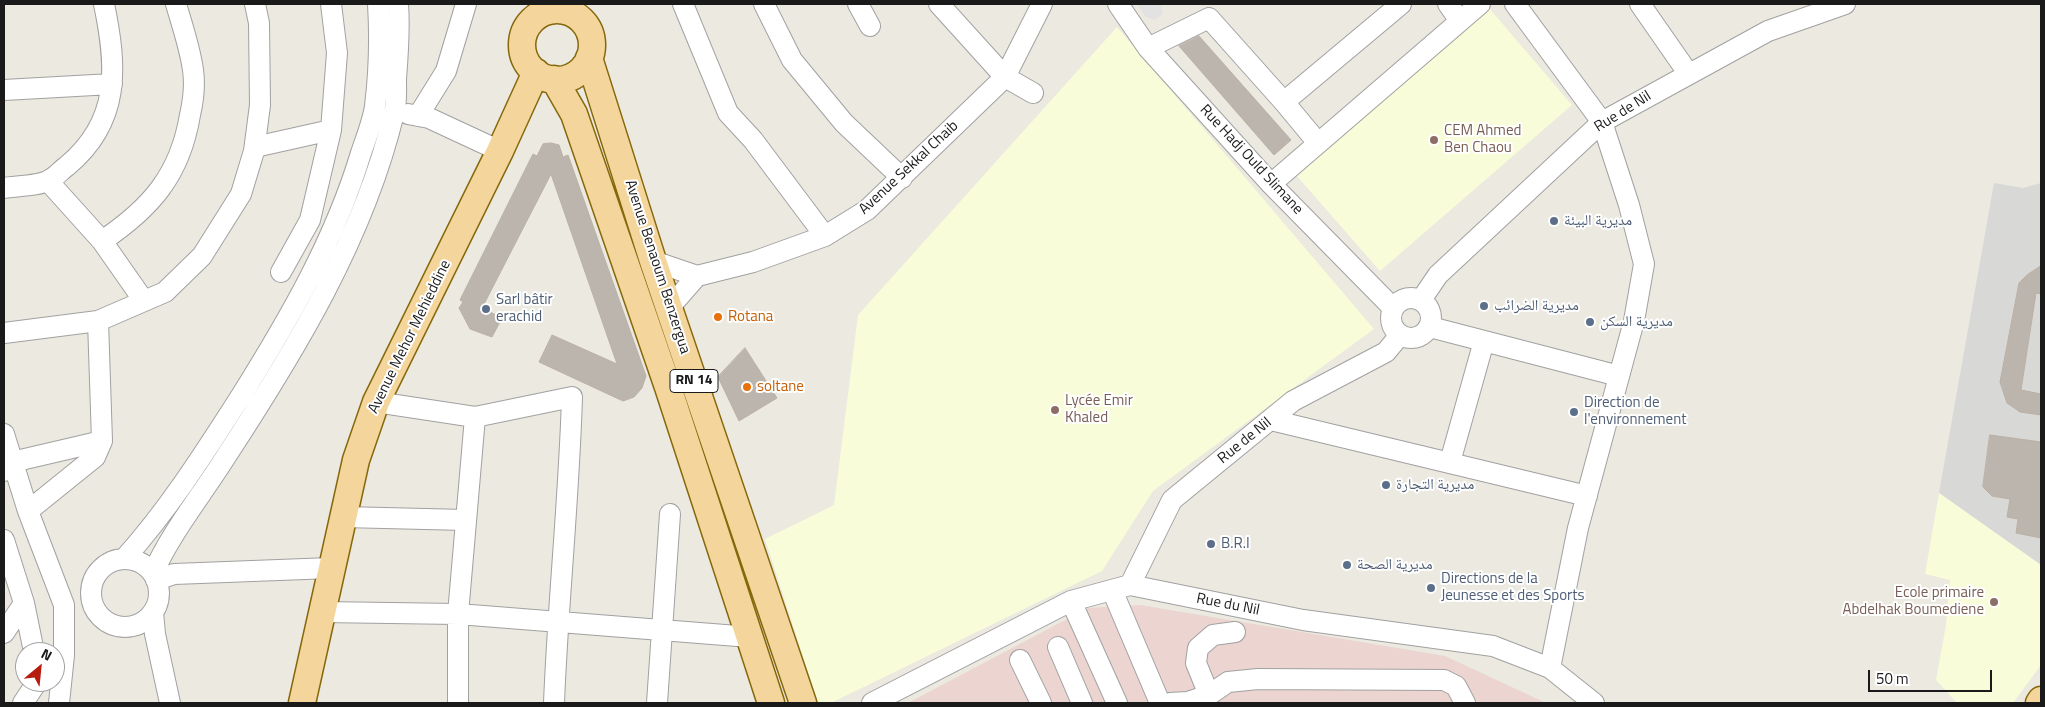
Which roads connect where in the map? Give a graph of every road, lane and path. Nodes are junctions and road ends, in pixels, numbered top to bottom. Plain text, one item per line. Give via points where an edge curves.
1 (104, 4) edge
2 (176, 4) edge
3 (255, 4) edge
4 (332, 4) edge
5 (378, 4) edge
6 (398, 4) edge
7 (466, 4) edge
8 (683, 4) edge
9 (764, 4) edge
10 (858, 4) edge
11 (939, 4) edge
12 (1042, 4) edge
13 (1118, 4) edge
14 (1401, 4) edge
15 (1448, 4) edge
16 (1480, 4) edge
17 (1516, 4) edge
18 (1640, 4) edge
19 (1845, 4) edge
20 (537, 10) edge
21 (578, 12) edge
22 (1460, 21) junction
23 (870, 26) dead end
24 (1148, 48) junction
25 (589, 58) junction
26 (1688, 73) junction
27 (545, 76) junction
28 (1005, 77) junction
29 (112, 84) junction
30 (4, 90) edge
31 (1033, 93) dead end
32 (1284, 102) junction
33 (395, 111) junction
34 (418, 116) junction
35 (1602, 122) junction
36 (332, 130) junction
37 (1318, 143) junction
38 (255, 147) junction
39 (500, 151) junction
40 (902, 178) junction
41 (48, 181) junction
42 (1271, 184) junction
43 (4, 188) edge
44 (825, 236) junction
45 (102, 241) junction
46 (653, 261) junction
47 (281, 272) dead end
48 (696, 276) junction
49 (1421, 300) junction
50 (144, 301) junction
51 (669, 308) junction
52 (1393, 308) junction
53 (98, 321) junction
54 (1430, 327) junction
55 (4, 333) edge
56 (1400, 335) junction
57 (1484, 341) junction
58 (1619, 376) junction
59 (376, 402) junction
60 (475, 417) junction
61 (1271, 420) junction
62 (4, 434) edge
63 (102, 441) junction
64 (1450, 462) junction
65 (8, 466) edge
66 (1587, 496) junction
67 (28, 512) junction
68 (670, 514) dead end
69 (343, 517) junction
70 (466, 520) junction
71 (4, 540) edge
72 (124, 559) junction
73 (331, 568) junction
74 (154, 576) junction
75 (1121, 588) junction
76 (16, 592) edge
77 (91, 600) junction
78 (1071, 601) junction
79 (64, 605) junction
80 (153, 612) junction
81 (322, 612) junction
82 (458, 614) junction
83 (557, 622) junction
84 (662, 630) junction
85 (1235, 632) dead end
86 (4, 633) edge
87 (750, 637) junction
88 (31, 642) edge
89 (1058, 647) dead end
90 (1020, 660) dead end
91 (1550, 668) junction
92 (30, 692) edge
93 (1209, 695) junction
94 (23, 703) edge
95 (59, 703) edge
96 (170, 703) edge
97 (302, 703) edge
98 (458, 703) edge
99 (554, 703) edge
100 (657, 703) edge
101 (771, 703) edge
102 (803, 703) edge
103 (872, 703) edge
104 (1041, 703) edge
105 (1082, 703) edge
106 (1117, 703) edge
107 (1160, 703) edge
108 (1183, 703) edge
109 (1465, 703) edge
110 (1594, 703) edge

1 - 29 street via 112,41
2 - 45 street via 194,71 186,141 158,193 128,223
3 - 38 street via 259,22 260,105
4 - 36 street via 337,53
5 - 72 street via 375,107 349,195 307,284 271,347 208,447 144,537
6 - 33 street
7 - 34 street via 446,71
8 - 44 street via 728,113 754,140
9 - 40 street via 797,66 844,123
10 - 23 street
11 - 28 street
12 - 28 street, Avenue Sekkal Chaib
13 - 24 street, Rue Hadj Ould Slimane
14 - 32 street
15 - 22 street
16 - 22 street
17 - 35 street
18 - 26 street
19 - 26 street, Rue de Nil via 1768,31
20 - 21 main road
20 - 27 main road via 522,38 523,51 528,63
21 - 25 main road via 591,38
22 - 37 street
24 - 32 street via 1209,18
24 - 42 street, Rue Hadj Ould Slimane
25 - 27 main road via 571,76
25 - 46 main road, Avenue Benaoum Benzergua / RN 14
26 - 35 street, Rue de Nil
27 - 39 main road, Avenue Mehor Mehieddine
27 - 87 main road, Avenue Benaoum Benzergua / RN 14 via 574,114
28 - 31 street
28 - 40 street, Avenue Sekkal Chaib
29 - 30 street
29 - 41 street via 105,119 83,153
32 - 37 street
33 - 34 street
33 - 74 street via 367,202 324,293 288,358 163,551
34 - 39 street
35 - 49 street, Rue de Nil via 1438,275
35 - 58 street via 1644,264 1634,321
36 - 38 street
36 - 47 street via 310,220
37 - 42 street
38 - 50 street via 241,194 202,256 165,292
39 - 59 main road, Avenue Mehor Mehieddine
40 - 44 street, Avenue Sekkal Chaib via 867,210
41 - 43 street
41 - 45 street
42 - 52 street, Rue Hadj Ould Slimane
44 - 48 street, Avenue Sekkal Chaib via 753,262
45 - 50 street
46 - 48 street
46 - 51 main road, Avenue Benaoum Benzergua / RN 14
48 - 51 street
49 - 52 street via 1404,299
49 - 54 street via 1431,313
50 - 53 street
51 - 102 main road, Avenue Benaoum Benzergua / RN 14
52 - 56 street via 1391,321
53 - 55 street
53 - 63 street
54 - 56 street via 1415,338
54 - 57 street
56 - 61 street, Rue de Nil via 1386,352 1293,401
57 - 58 street
57 - 64 street
58 - 66 street
59 - 60 street
59 - 69 main road, Avenue Mehor Mehieddine via 356,460
60 - 70 street
60 - 83 street via 572,397 570,482
61 - 64 street
61 - 75 street, Rue de Nil via 1172,500
62 - 65 street
63 - 65 street
63 - 67 street via 95,457
64 - 66 street
65 - 67 street
66 - 91 street
67 - 79 street
68 - 84 street
69 - 70 street
69 - 73 main road, Avenue Mehor Mehieddine
70 - 82 street
71 - 76 street
72 - 74 street via 140,562
72 - 77 street via 105,564 98,571 93,580
73 - 74 street
73 - 81 main road, Avenue Mehor Mehieddine
74 - 80 street via 159,596
75 - 78 street, Rue du Nil
75 - 91 street, Rue du Nil via 1303,620 1493,646
75 - 107 street
76 - 86 street
76 - 88 street
77 - 79 street
77 - 80 street via 101,617 118,626 138,624
78 - 103 street, Rue du Nil
78 - 106 street
79 - 95 street via 64,655
80 - 96 street
81 - 82 street
81 - 97 main road, Avenue Mehor Mehieddine
82 - 83 street
82 - 98 street
83 - 84 street
83 - 99 street
84 - 87 street
84 - 100 street
85 - 93 street via 1213,635 1198,648 1196,664
87 - 101 main road, Avenue Benaoum Benzergua / RN 14
89 - 105 street
90 - 104 street
91 - 110 street, Rue du Nil
92 - 94 street
93 - 108 street
93 - 109 street via 1228,682 1258,679 1444,680 1456,686

